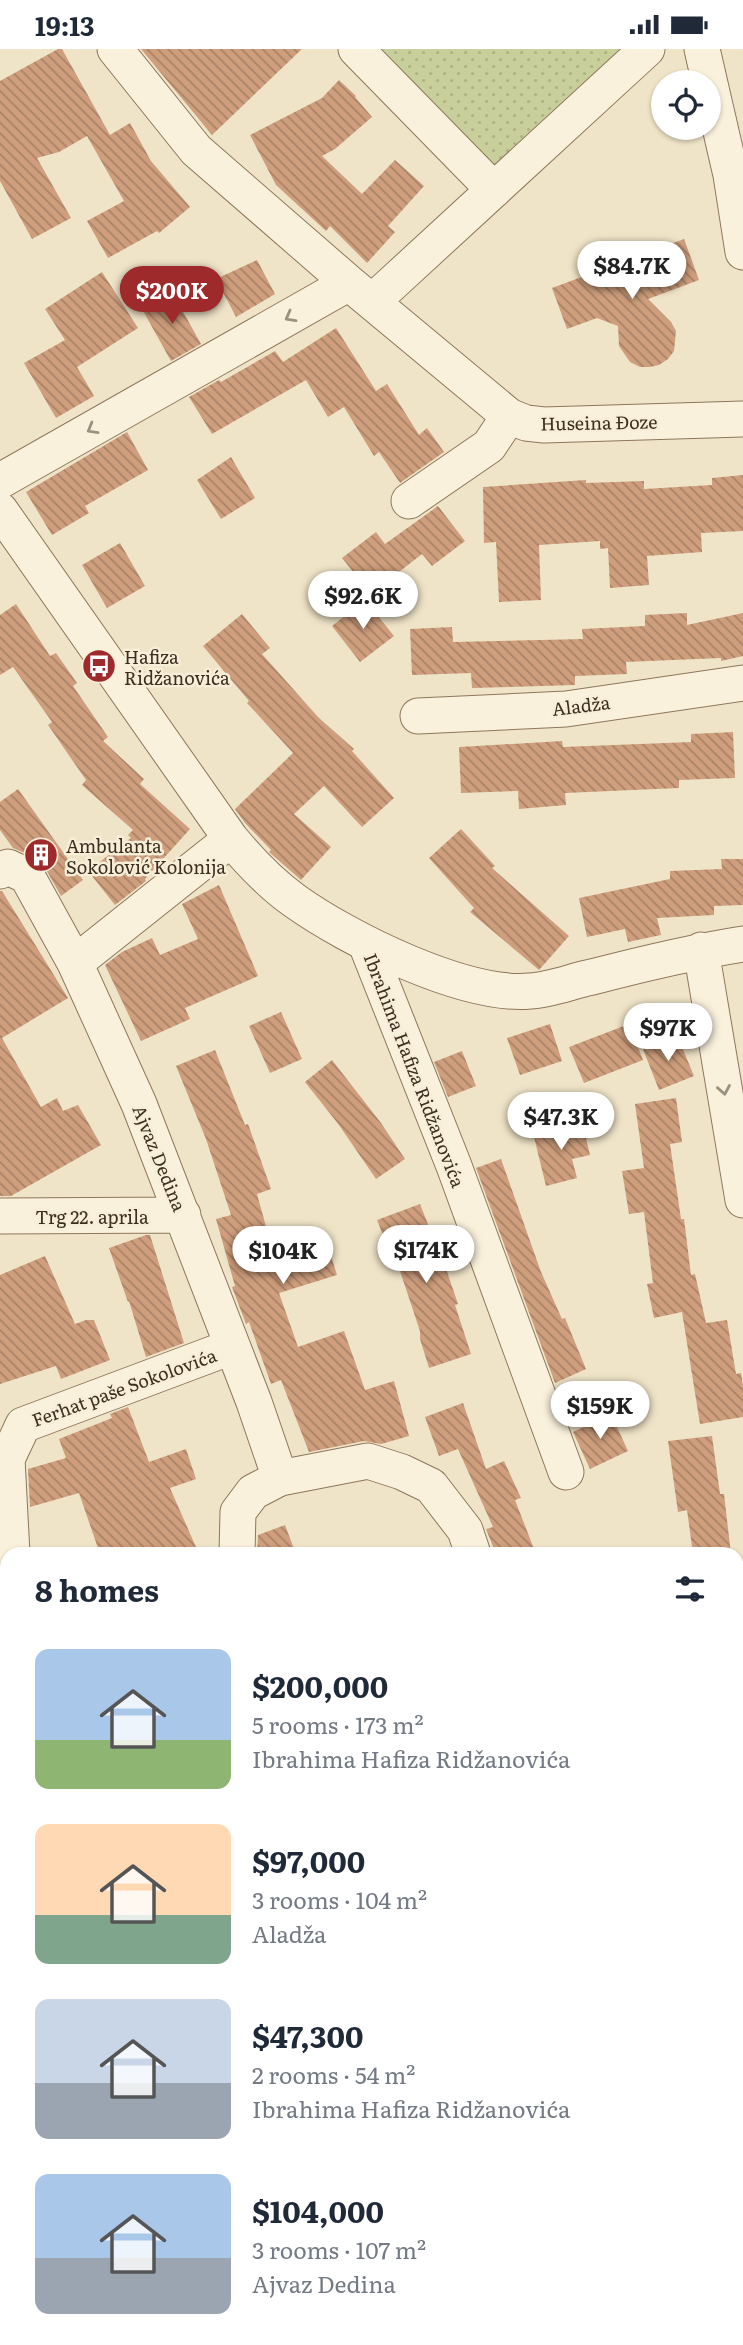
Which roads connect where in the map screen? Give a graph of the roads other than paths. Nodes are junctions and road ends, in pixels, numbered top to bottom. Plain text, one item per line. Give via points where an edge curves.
1 (114, 49) edge
2 (356, 49) edge
3 (648, 49) edge
4 (702, 49) edge
5 (737, 174) edge
6 (494, 190) junction
7 (743, 253) edge
8 (361, 292) junction
9 (509, 416) junction
10 (743, 419) edge
11 (0, 481) edge
12 (409, 502) dead end
13 (0, 510) edge
14 (743, 683) edge
15 (418, 716) dead end
16 (231, 839) junction
17 (0, 871) edge
18 (366, 944) junction
19 (743, 944) edge
20 (701, 950) junction
21 (75, 963) junction
22 (743, 1198) edge
23 (183, 1215) junction
24 (0, 1216) edge
25 (231, 1347) junction
26 (566, 1472) dead end
27 (279, 1478) junction
28 (12, 1547) edge
29 (237, 1547) edge
30 (471, 1547) edge

1 - 8 street, Huseina Đoze via 196,150
2 - 6 street
3 - 6 street
4 - 5 street
5 - 7 street
6 - 8 street
8 - 9 street, Huseina Đoze
8 -> 11 street
9 - 10 street, Huseina Đoze via 544,425
9 - 12 street via 489,446
13 - 16 street, Ibrahima Hafiza Ridžanovića
14 - 15 street, Aladža via 566,709
16 - 18 street, Ibrahima Hafiza Ridžanovića via 295,901
16 - 21 street
17 - 21 street, Ajvaz Dedina via 8,867 27,876
18 - 20 street, Ibrahima Hafiza Ridžanovića via 459,982 501,991 531,991
18 - 26 street, Ibrahima Hafiza Ridžanovića via 454,1166
19 - 20 street, Ibrahima Hafiza Ridžanovića
20 -> 22 street
21 - 23 street, Ajvaz Dedina
23 - 24 street, Trg 22. aprila
23 - 25 street, Ajvaz Dedina
25 - 27 street, Ajvaz Dedina
25 - 28 street, Ferhat paše Sokolovića via 23,1425 7,1459
27 - 29 street via 253,1492 238,1512
27 - 30 street via 368,1461 402,1472 431,1486 466,1530

